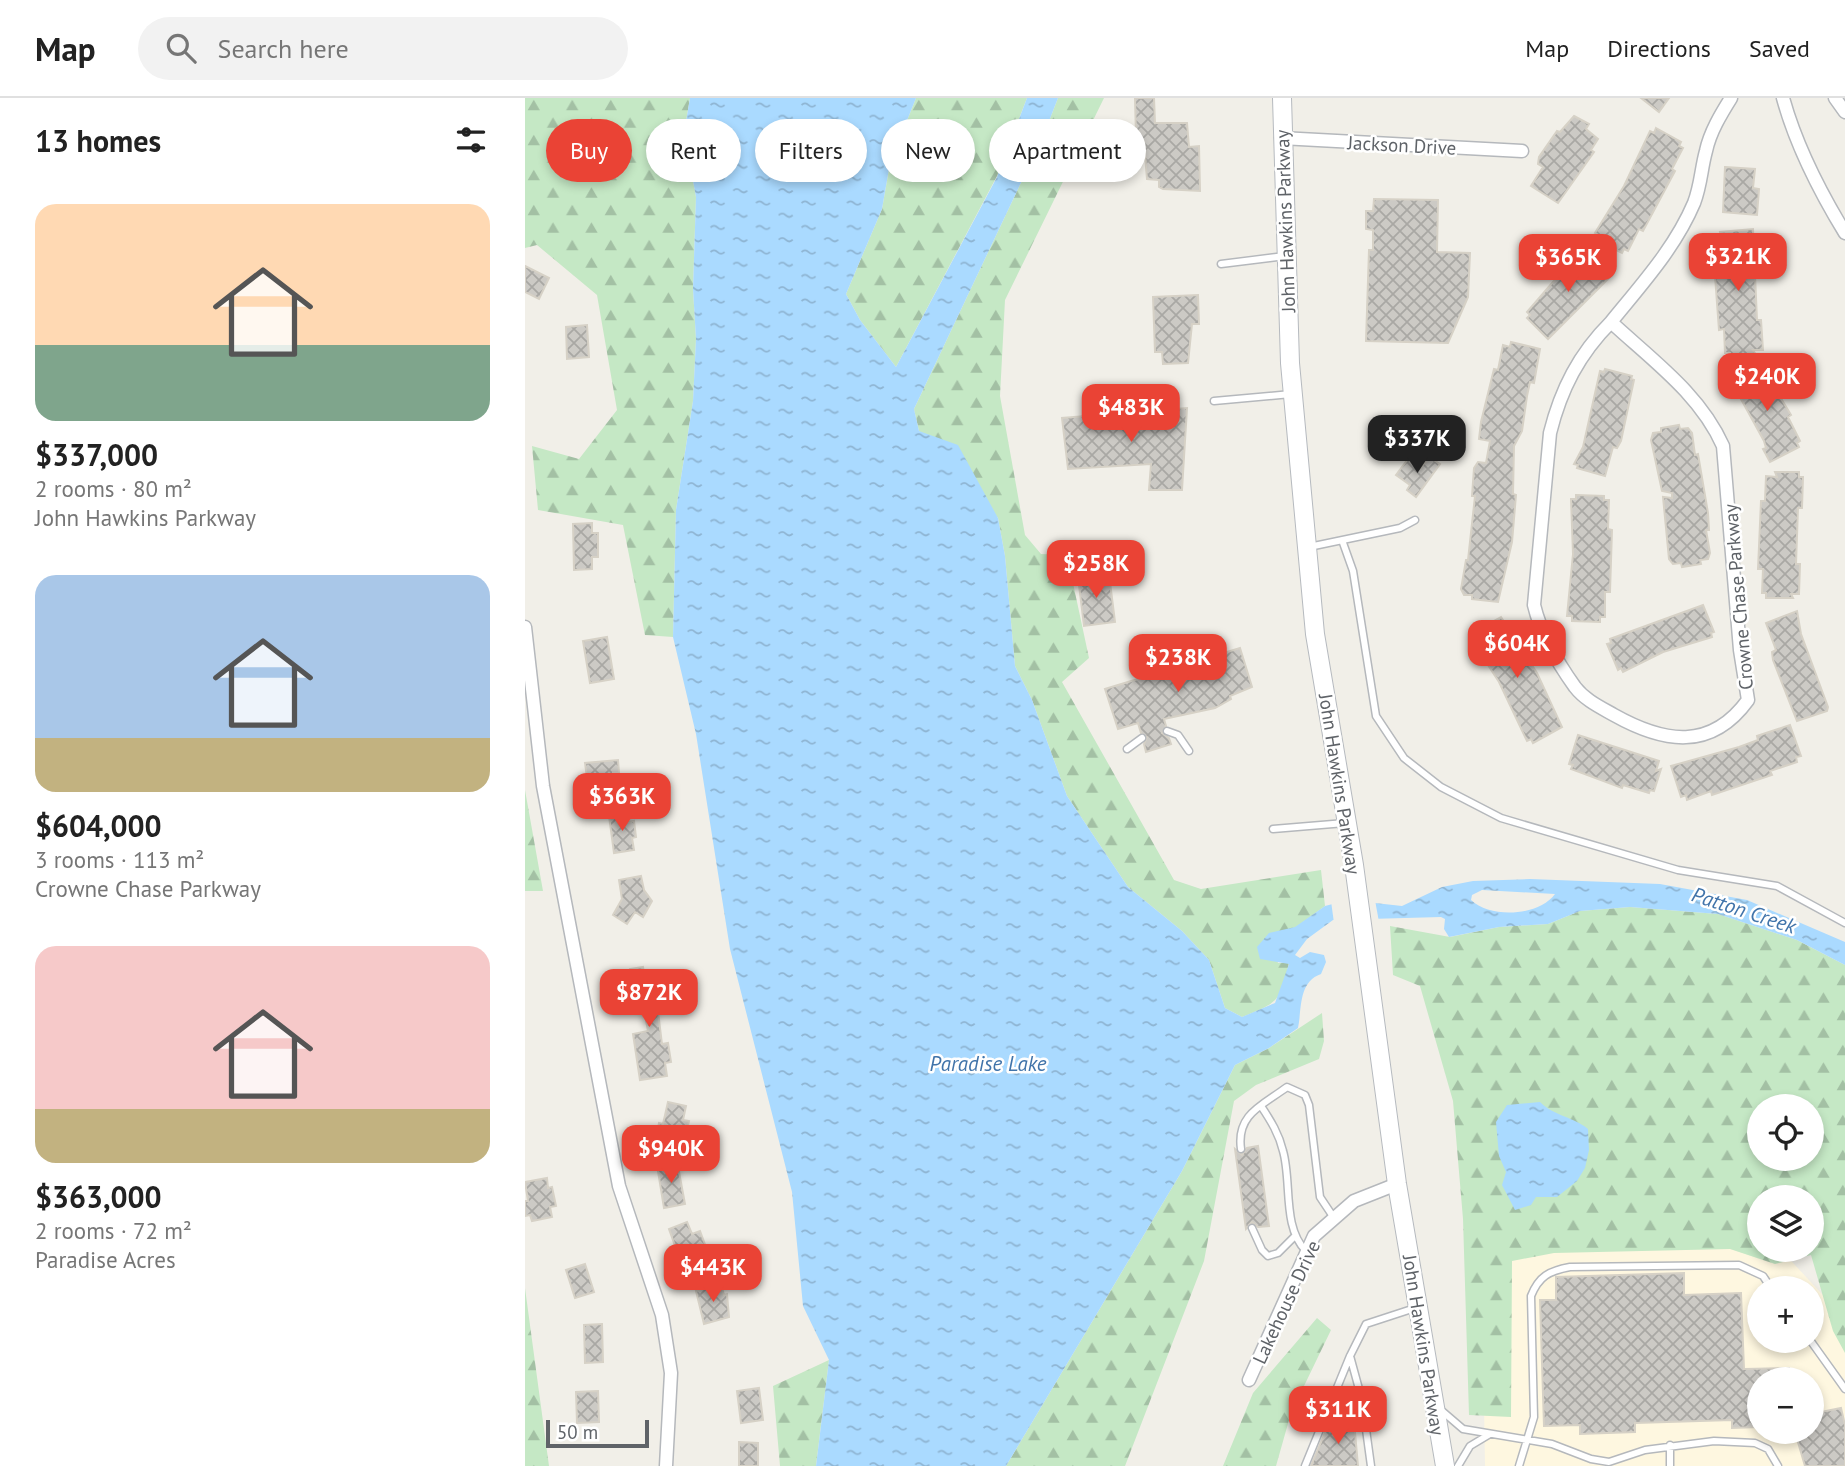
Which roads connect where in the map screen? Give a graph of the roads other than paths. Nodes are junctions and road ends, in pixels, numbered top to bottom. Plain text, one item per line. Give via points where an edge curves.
1 (1282, 98) edge
2 (1731, 98) edge
3 (1783, 98) edge
4 (1835, 98) edge
5 (1845, 112) edge
6 (1281, 138) junction
7 (1522, 151) dead end
8 (1845, 233) edge
9 (1286, 256) junction
10 (1221, 264) dead end
11 (1611, 322) junction
12 (1293, 394) junction
13 (1214, 401) dead end
14 (1415, 520) dead end
15 (1342, 540) junction
16 (1307, 547) junction
17 (525, 627) edge
18 (1167, 731) dead end
19 (1142, 738) dead end
20 (1127, 749) dead end
21 (1189, 751) dead end
22 (1347, 822) junction
23 (1273, 829) dead end
24 (1845, 923) edge
25 (1261, 1106) junction
26 (1241, 1149) dead end
27 (1397, 1184) junction
28 (1334, 1219) junction
29 (1252, 1228) dead end
30 (1294, 1236) junction
31 (1307, 1251) junction
32 (1763, 1276) edge
33 (1417, 1308) junction
34 (1819, 1353) edge
35 (1350, 1356) junction
36 (1249, 1380) dead end
37 (1845, 1389) edge
38 (1432, 1401) junction
39 (1490, 1434) junction
40 (1527, 1439) junction
41 (1669, 1445) junction
42 (666, 1466) edge
43 (1305, 1466) edge
44 (1371, 1466) edge
45 (1445, 1466) edge
46 (1458, 1466) edge
47 (1519, 1466) edge
48 (1670, 1466) edge
49 (1778, 1466) edge

1 - 6 main road, John Hawkins Parkway
2 - 11 street, Crowne Chase Parkway via 1709,140 1693,205 1665,256
3 - 8 street via 1829,207
4 - 5 street
6 - 7 street, Jackson Drive
6 - 9 main road, John Hawkins Parkway
9 - 10 lane
9 - 12 main road, John Hawkins Parkway
11 - 11 street, Crowne Chase Parkway via 1574,367 1557,407 1534,605 1541,631 1576,687 1592,702 1637,728 1668,738 1693,736 1733,720 1748,700 1723,446 1711,419 1686,390
12 - 13 lane
12 - 16 main road, John Hawkins Parkway
14 - 15 lane via 1400,528
15 - 16 lane
15 - 24 lane via 1353,571 1376,716 1404,758 1441,787 1501,818 1678,870 1777,886
16 - 22 main road, John Hawkins Parkway via 1315,634
17 - 42 street via 543,786 619,1186 662,1315 671,1373
18 - 21 lane via 1178,735
19 - 20 lane
22 - 23 lane
22 - 27 main road, John Hawkins Parkway
25 - 26 lane via 1241,1125
25 - 28 lane via 1287,1087 1305,1095 1320,1197
25 - 30 lane via 1284,1153
27 - 28 street, Lakehouse Drive via 1354,1201
27 - 33 main road, John Hawkins Parkway
28 - 31 street, Lakehouse Drive via 1314,1236
29 - 30 lane via 1268,1256 1278,1253
30 - 31 lane
31 - 36 street, Lakehouse Drive
32 - 40 lane via 1739,1265 1570,1267 1537,1280 1531,1296 1534,1417
33 - 35 lane via 1366,1324
33 - 38 main road, John Hawkins Parkway
34 - 37 lane
35 - 43 lane
35 - 44 lane via 1362,1400
38 - 39 lane via 1457,1426
38 - 45 main road, John Hawkins Parkway
39 - 40 lane
39 - 46 lane via 1470,1446
40 - 41 lane via 1609,1462
40 - 47 lane
41 - 48 lane
41 - 49 lane via 1755,1443 1768,1449

